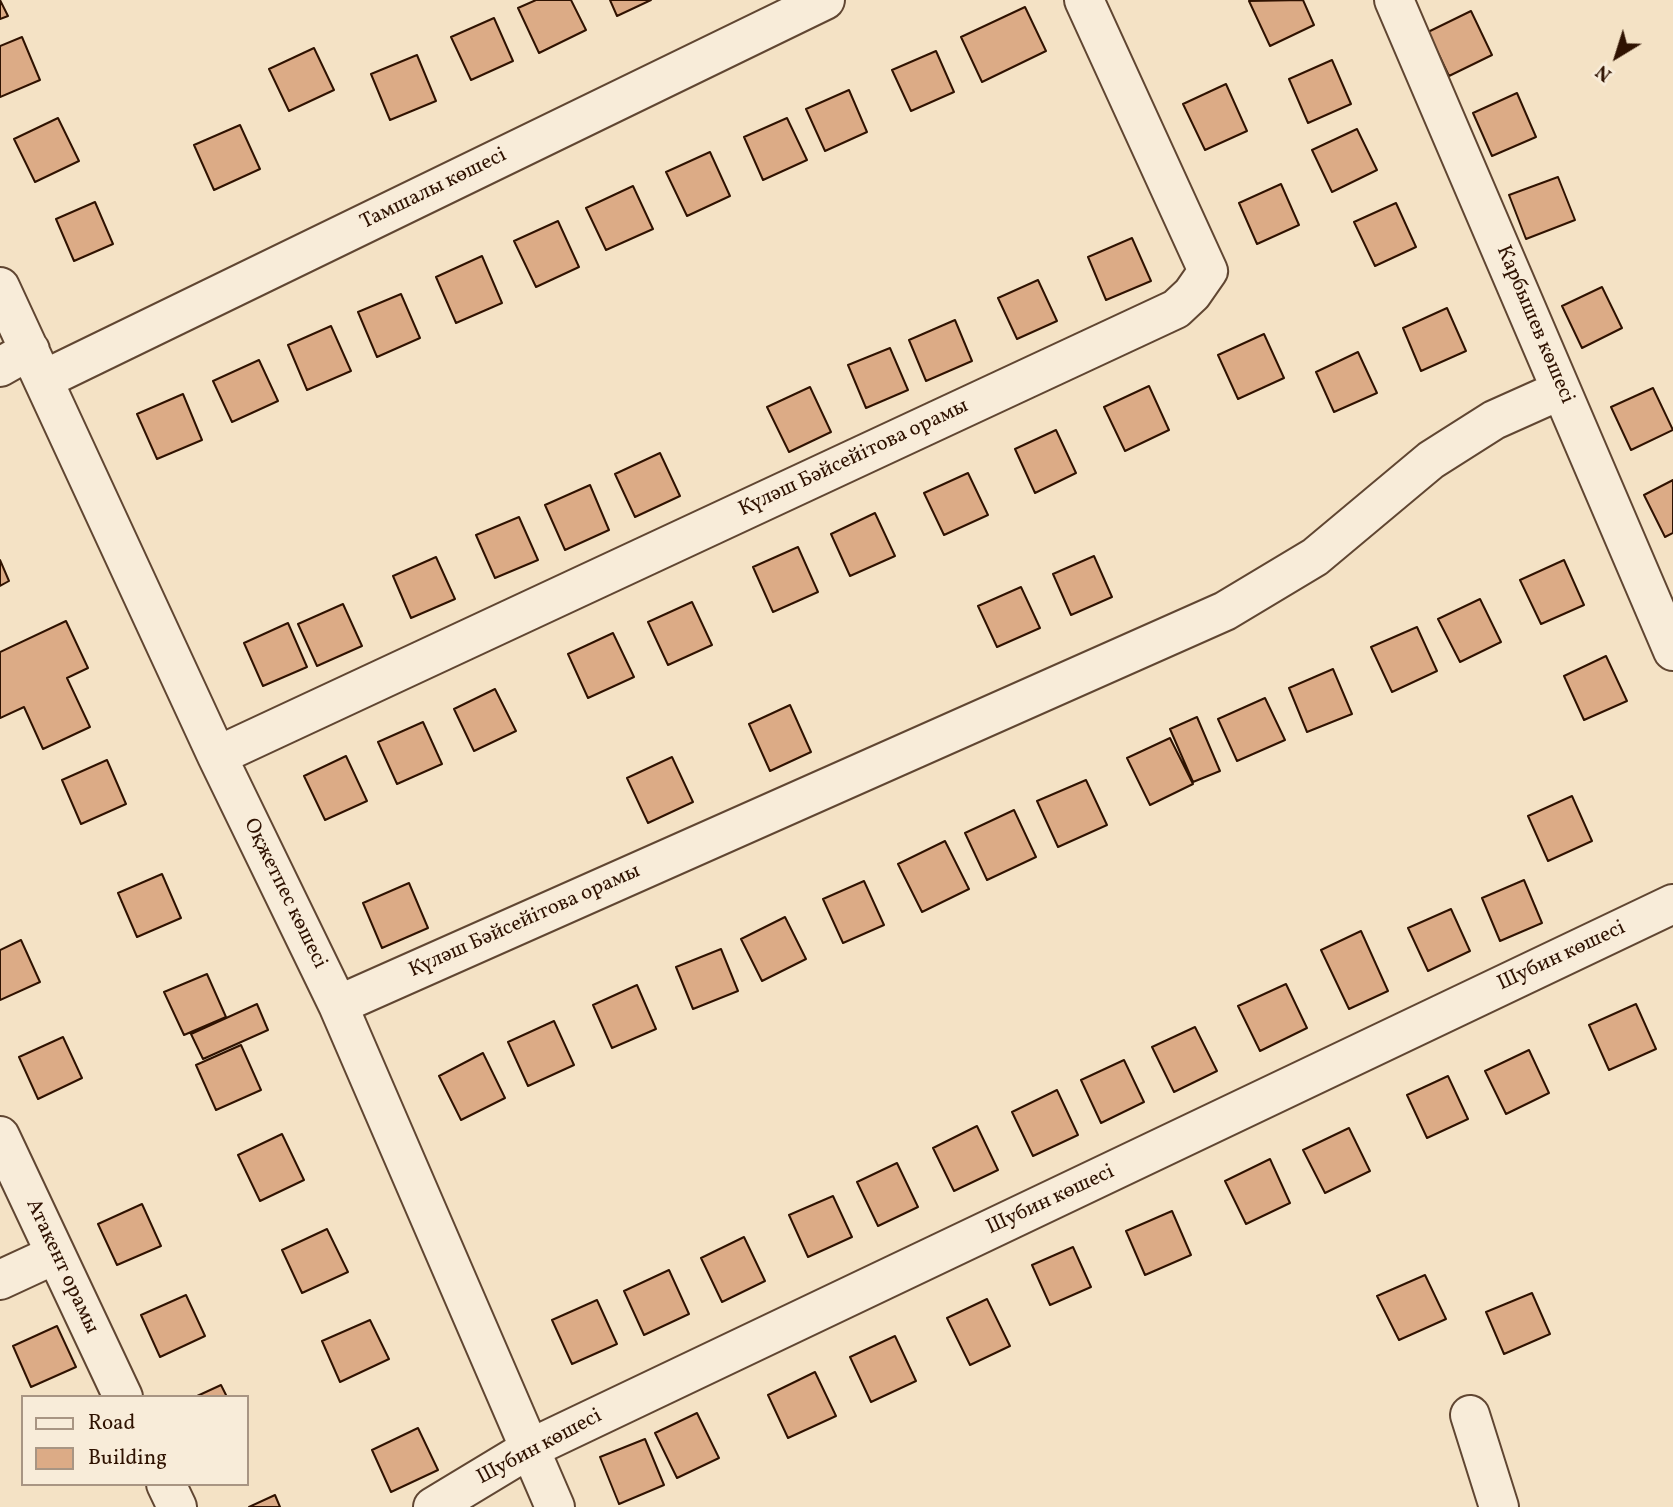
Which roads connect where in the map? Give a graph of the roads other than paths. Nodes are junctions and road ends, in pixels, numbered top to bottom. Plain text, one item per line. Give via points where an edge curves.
1 (825, 0) edge
2 (1084, 0) edge
3 (1394, 0) edge
4 (0, 288) edge
5 (24, 366) edge
6 (1561, 390) junction
7 (1673, 651) edge
8 (218, 756) junction
9 (1673, 904) edge
10 (338, 1005) junction
11 (0, 1136) edge
12 (54, 1255) junction
13 (0, 1280) edge
14 (122, 1395) edge
15 (1470, 1415) dead end
16 (529, 1449) junction
17 (167, 1486) edge
18 (177, 1507) edge
19 (433, 1507) edge
20 (555, 1507) edge
21 (1499, 1507) edge

1 - 5 street, Тамшалы көшесі
2 - 8 street, Күләш Бәйсейітова орамы via 1208,271 1176,309
3 - 6 street, Карбышев көшесі
4 - 5 street, Оқжетпес көшесі
5 - 8 street, Оқжетпес көшесі
6 - 7 street, Карбышев көшесі
6 - 10 street, Күләш Бәйсейітова орамы via 1494,419 1431,460 1315,557 1225,611
8 - 10 street, Оқжетпес көшесі
9 - 16 street, Шубин көшесі
10 - 16 street, Оқжетпес көшесі
11 - 12 street, Атакент орамы
12 - 13 street
12 - 14 street, Атакент орамы
15 - 21 street
16 - 19 street, Шубин көшесі
16 - 20 street, Оқжетпес көшесі
17 - 18 street

